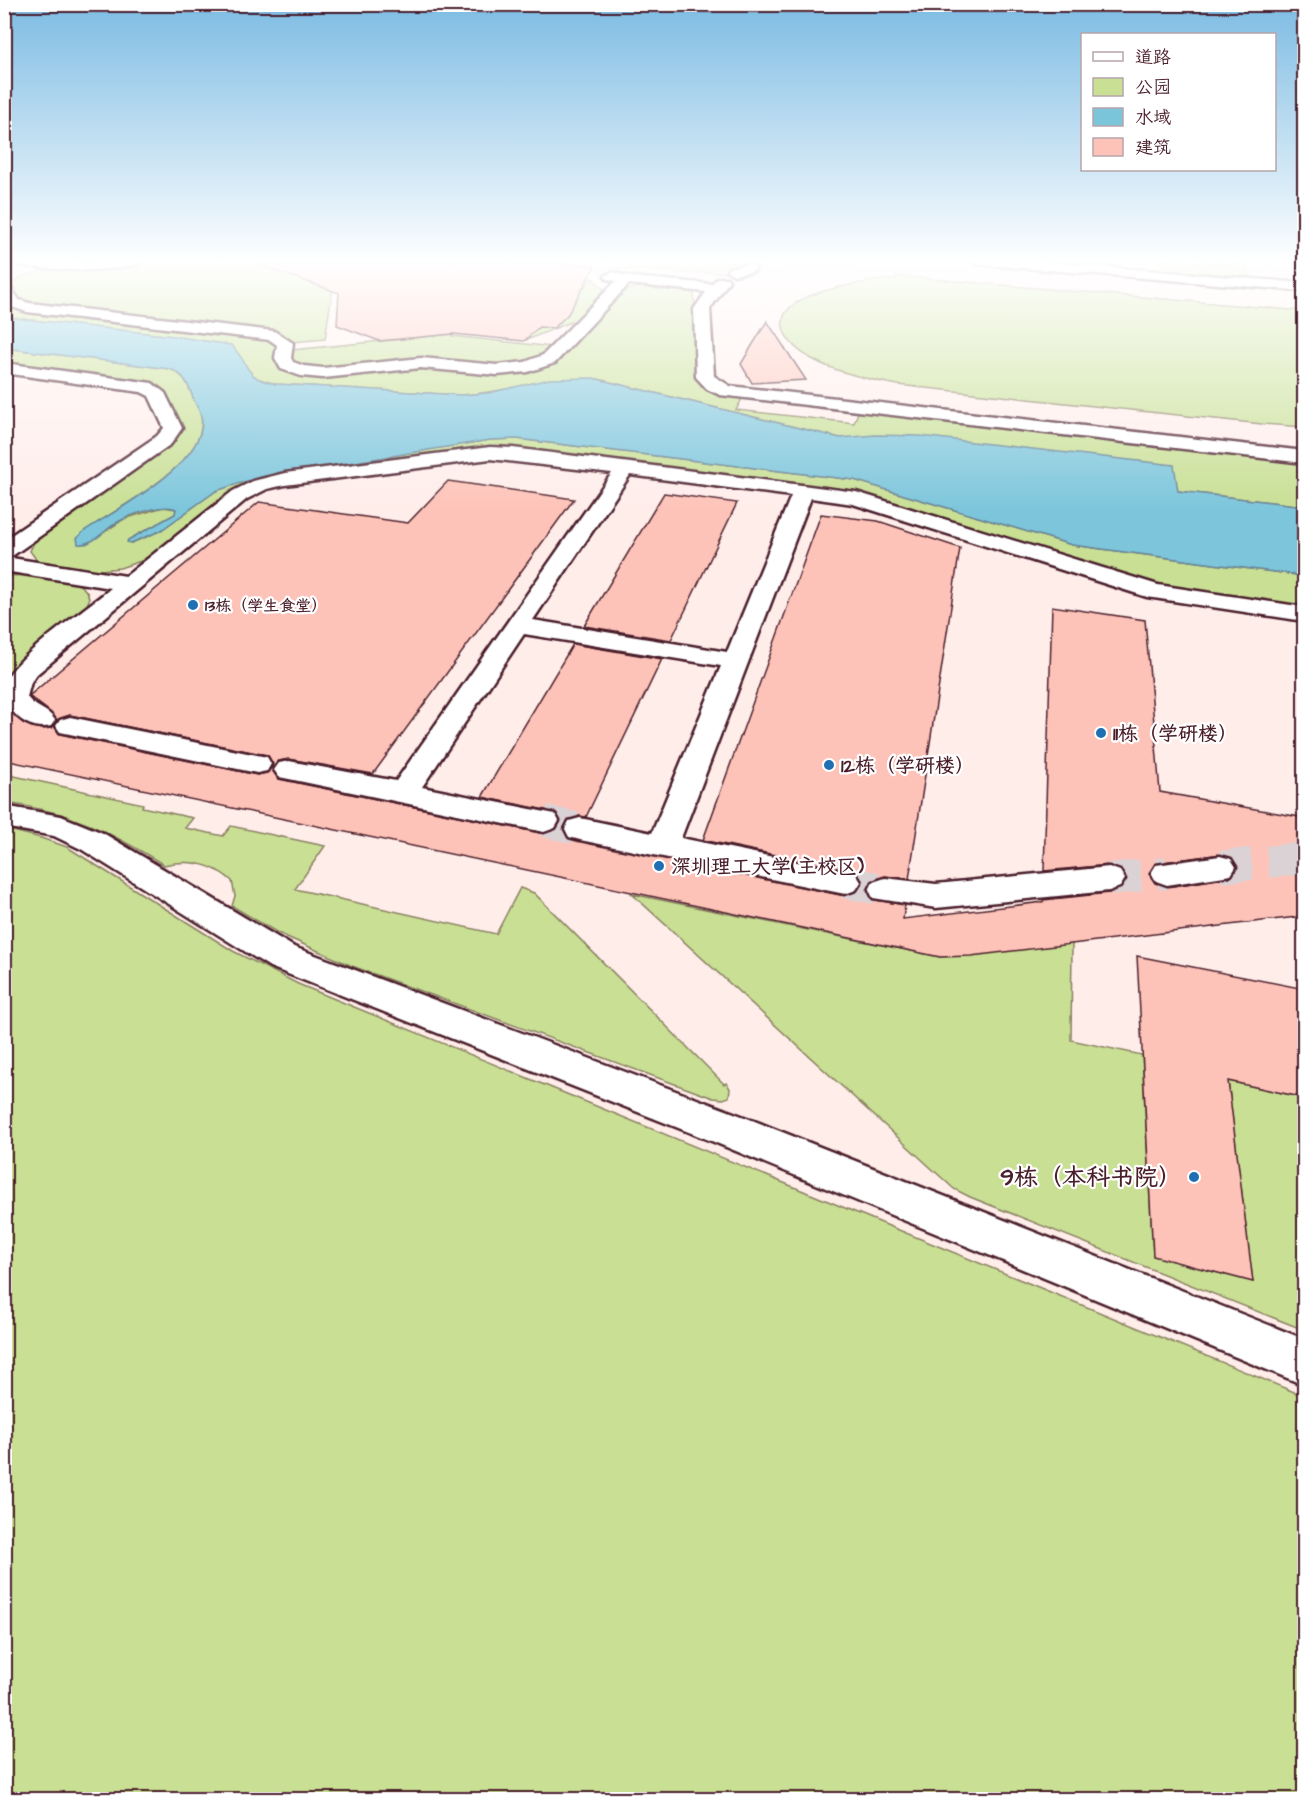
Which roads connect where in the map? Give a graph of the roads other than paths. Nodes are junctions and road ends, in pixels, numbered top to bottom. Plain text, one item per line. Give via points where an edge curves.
1 (285, 344) edge
2 (562, 344) edge
3 (704, 344) edge
4 (14, 369) edge
5 (4, 380) edge
6 (1305, 457) edge
7 (625, 468) junction
8 (803, 491) junction
9 (4, 552) edge
10 (4, 564) edge
11 (129, 584) junction
12 (1305, 614) edge
13 (517, 625) junction
14 (735, 661) junction
15 (41, 720) dead end
16 (70, 726) dead end
17 (257, 764) dead end
18 (289, 770) dead end
19 (403, 793) junction
20 (4, 816) edge
21 (544, 821) tunnel mouth
22 (580, 829) tunnel mouth
23 (663, 845) junction
24 (1220, 867) tunnel mouth
25 (1167, 873) tunnel mouth
26 (1109, 879) tunnel mouth
27 (844, 882) tunnel mouth
28 (885, 890) tunnel mouth
29 (1305, 1362) edge

1 - 2 lane via 283,361 290,368 327,373 422,363 497,370 535,366 549,359
3 - 6 lane via 705,375 710,383 726,391
4 - 5 lane
4 - 9 lane via 146,387 156,393 173,428 165,440
7 - 8 lane
7 - 11 lane via 490,453 276,481 234,498
7 - 13 lane
8 - 12 lane via 862,500 1155,592
8 - 14 lane
10 - 11 lane
11 - 15 lane via 22,675 15,689 17,705
13 - 14 lane
13 - 19 lane
14 - 23 lane
16 - 17 lane
18 - 19 lane
19 - 21 lane
20 - 29 lane via 61,827 92,841 272,951 340,981 728,1129
22 - 23 lane
23 - 27 lane
24 - 25 lane
26 - 28 lane via 936,896

